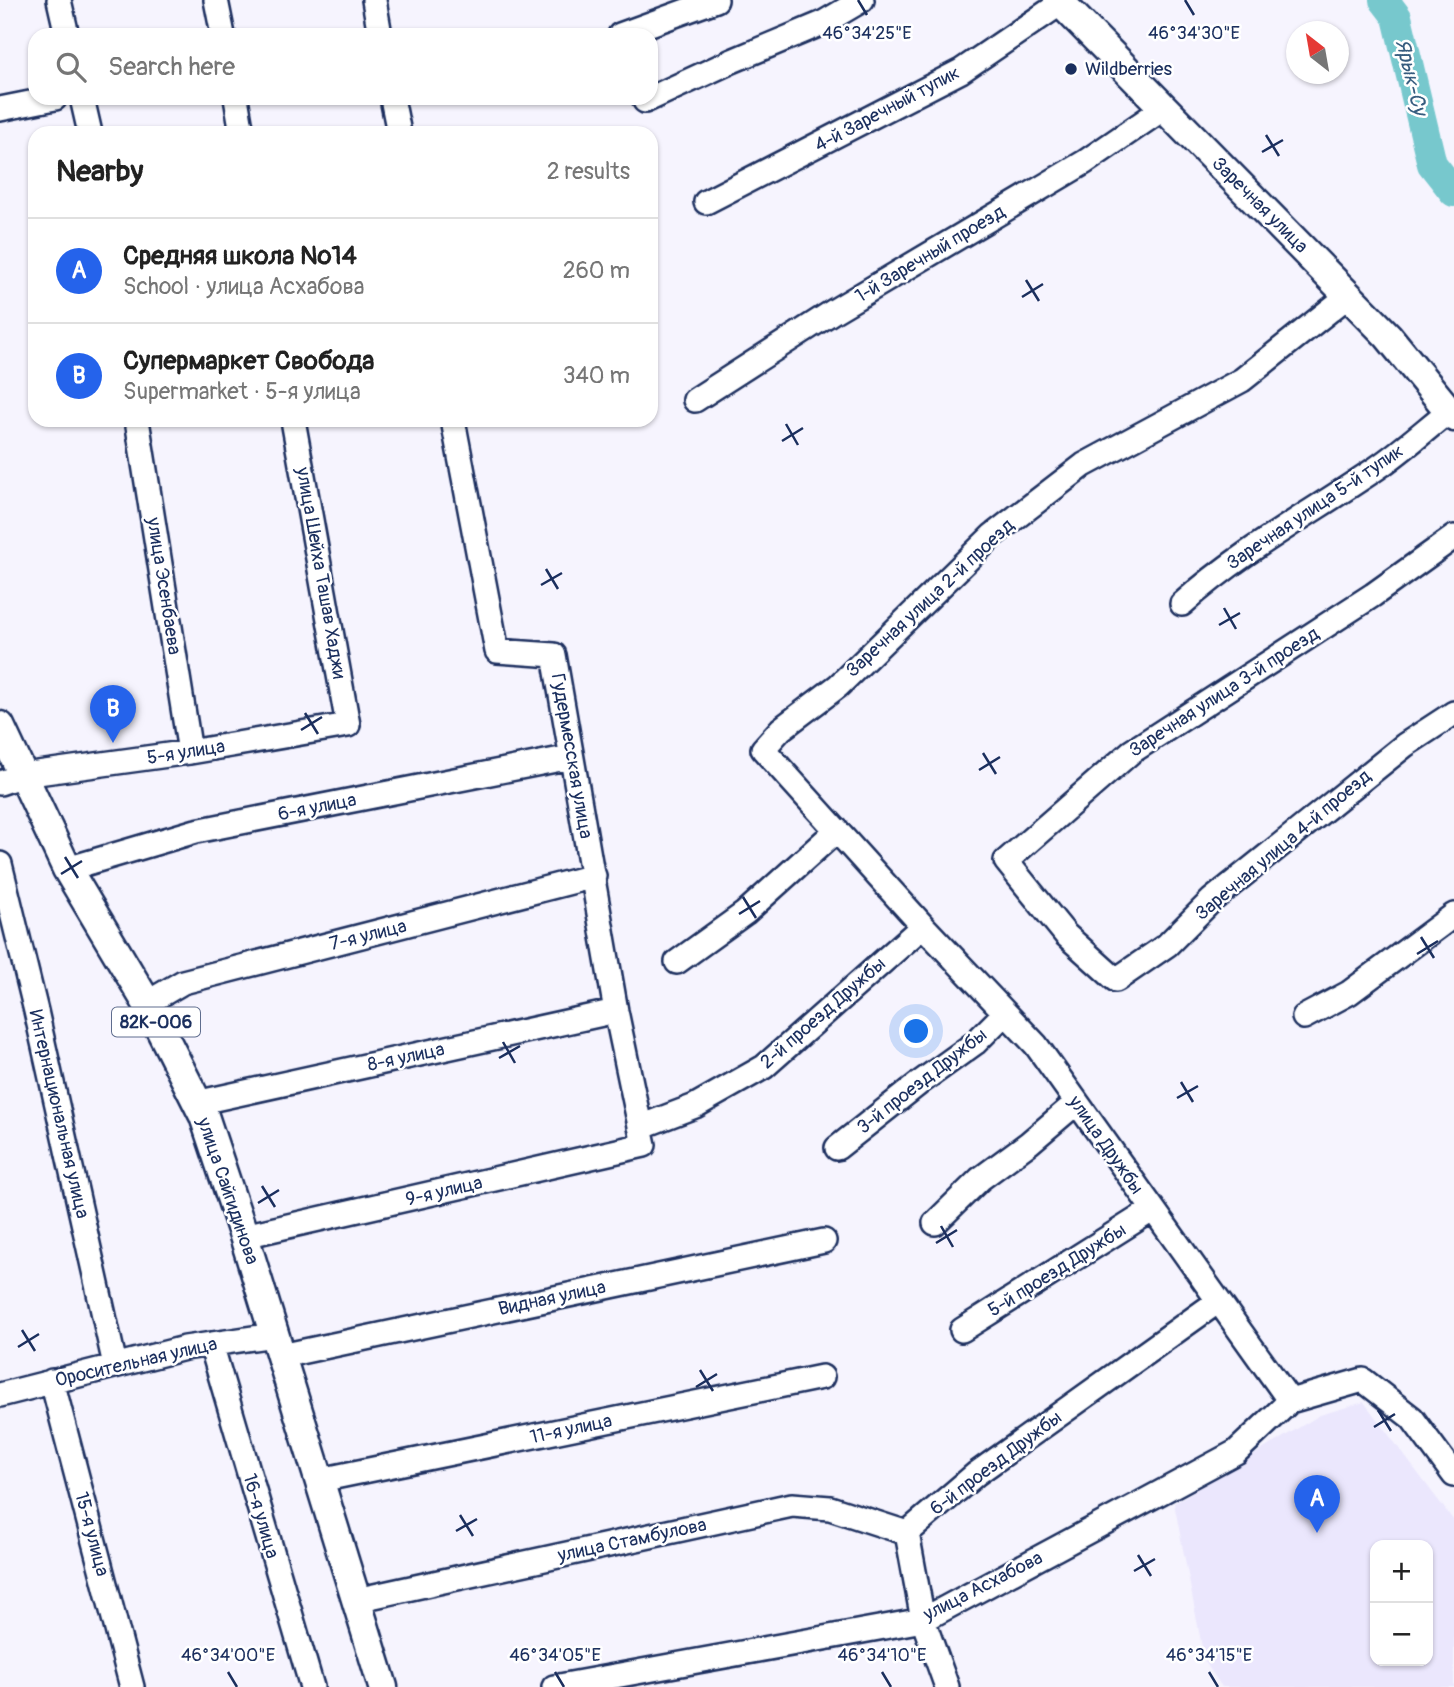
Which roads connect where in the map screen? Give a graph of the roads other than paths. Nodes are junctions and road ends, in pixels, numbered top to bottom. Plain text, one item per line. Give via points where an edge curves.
1 (59, 0) edge
2 (216, 0) edge
3 (374, 0) edge
4 (716, 0) edge
5 (862, 0) edge
6 (1060, 2) edge
7 (66, 28) edge
8 (222, 28) edge
9 (379, 28) edge
10 (639, 28) edge
11 (658, 95) edge
12 (28, 103) edge
13 (84, 105) edge
14 (237, 105) edge
15 (393, 105) edge
16 (1164, 108) junction
17 (0, 109) edge
18 (88, 126) edge
19 (241, 126) edge
20 (398, 126) edge
21 (706, 202) dead end
22 (1349, 295) junction
23 (695, 400) dead end
24 (1451, 414) edge
25 (138, 427) edge
26 (294, 427) edge
27 (454, 427) edge
28 (1454, 537) edge
29 (1182, 604) dead end
30 (1454, 713) edge
31 (348, 725) joint
32 (0, 726) edge
33 (763, 749) joint
34 (190, 752) junction
35 (571, 757) junction
36 (11, 779) edge
37 (836, 831) junction
38 (0, 864) edge
39 (66, 869) junction
40 (594, 876) junction
41 (1454, 915) edge
42 (923, 926) junction
43 (677, 962) dead end
44 (1116, 980) joint
45 (147, 1003) junction
46 (617, 1011) junction
47 (1005, 1013) junction
48 (1304, 1017) dead end
49 (196, 1103) junction
50 (1076, 1103) junction
51 (642, 1136) junction
52 (837, 1148) dead end
53 (1152, 1210) junction
54 (935, 1223) dead end
55 (244, 1236) junction
56 (824, 1241) dead end
57 (1217, 1302) junction
58 (962, 1330) dead end
59 (211, 1344) junction
60 (277, 1345) junction
61 (115, 1365) junction
62 (822, 1377) dead end
63 (52, 1381) junction
64 (0, 1395) edge
65 (1290, 1401) junction
66 (1454, 1475) edge
67 (320, 1480) junction
68 (907, 1533) junction
69 (356, 1600) junction
70 (923, 1620) junction
71 (132, 1687) edge
72 (312, 1687) edge
73 (383, 1687) edge
74 (554, 1687) edge
75 (947, 1687) edge

1 - 7 street
2 - 8 street
3 - 9 street
4 - 10 street
5 - 11 street via 823,23
6 - 16 main road, Заречная улица
6 - 21 street, 4-й Заречный тупик via 961,71
12 - 17 street
13 - 18 street
14 - 19 street
15 - 20 street
16 - 22 main road, Заречная улица
16 - 23 street, 1-й Заречный проезд via 1085,162 834,311
22 - 24 main road, Заречная улица
22 - 33 street, Заречная улица 2-й проезд via 1242,380 1084,465 993,535 838,686 781,729
24 - 29 street, Заречная улица 5-й тупик via 1256,546
25 - 34 street, улица Эсенбаева
26 - 31 street, улица Шейха Ташав Хаджи
27 - 35 street, Гудермесская улица via 497,652 554,655
28 - 44 street, Заречная улица 3-й проезд via 1373,595 1130,752 1006,862 1066,935
30 - 44 street, Заречная улица 4-й проезд via 1405,745 1212,900 1167,945
31 - 34 street, 5-я улица
32 - 36 main road, улица Сайгидинова / 82К-006
33 - 37 street, улица Дружбы
34 - 36 street, 5-я улица
35 - 39 street, 6-я улица via 196,831
35 - 40 street, Гудермесская улица
36 - 39 main road, улица Сайгидинова / 82К-006
37 - 42 street, улица Дружбы
37 - 43 street via 745,913
38 - 61 street, Интернациональная улица
39 - 45 main road, улица Сайгидинова / 82К-006
40 - 45 street, 7-я улица via 183,982
40 - 46 street, Гудермесская улица
41 - 48 street via 1349,993
42 - 47 street, улица Дружбы
42 - 51 street, 2-й проезд Дружбы via 764,1067
45 - 49 main road, улица Сайгидинова / 82К-006
46 - 49 street, 8-я улица
46 - 51 street, Гудермесская улица
47 - 50 street, улица Дружбы via 1036,1045
47 - 52 street, 3-й проезд Дружбы via 975,1044
49 - 55 main road, улица Сайгидинова / 82К-006
50 - 53 street, улица Дружбы
50 - 54 street via 980,1179
51 - 55 street, 9-я улица
53 - 57 street, улица Дружбы
53 - 58 street, 5-й проезд Дружбы
55 - 60 main road, улица Сайгидинова / 82К-006
56 - 60 street, Видная улица
57 - 65 street, улица Дружбы
57 - 68 street, 6-й проезд Дружбы via 976,1474
59 - 60 street, Оросительная улица
59 - 61 street, Оросительная улица
59 - 72 street, 16-я улица
60 - 67 main road, улица Сайгидинова / 82К-006
61 - 63 street, Оросительная улица
62 - 67 street, 11-я улица
63 - 64 street, Оросительная улица
63 - 71 street, 15-я улица
65 - 66 street via 1363,1380 1412,1418
65 - 70 street, улица Асхабова via 1236,1452
67 - 69 main road, улица Сайгидинова / 82К-006
68 - 69 street, улица Стамбулова via 830,1508 792,1505
68 - 70 street
69 - 73 main road, улица Сайгидинова / 82К-006
70 - 74 street, улица Асхабова
70 - 75 street

